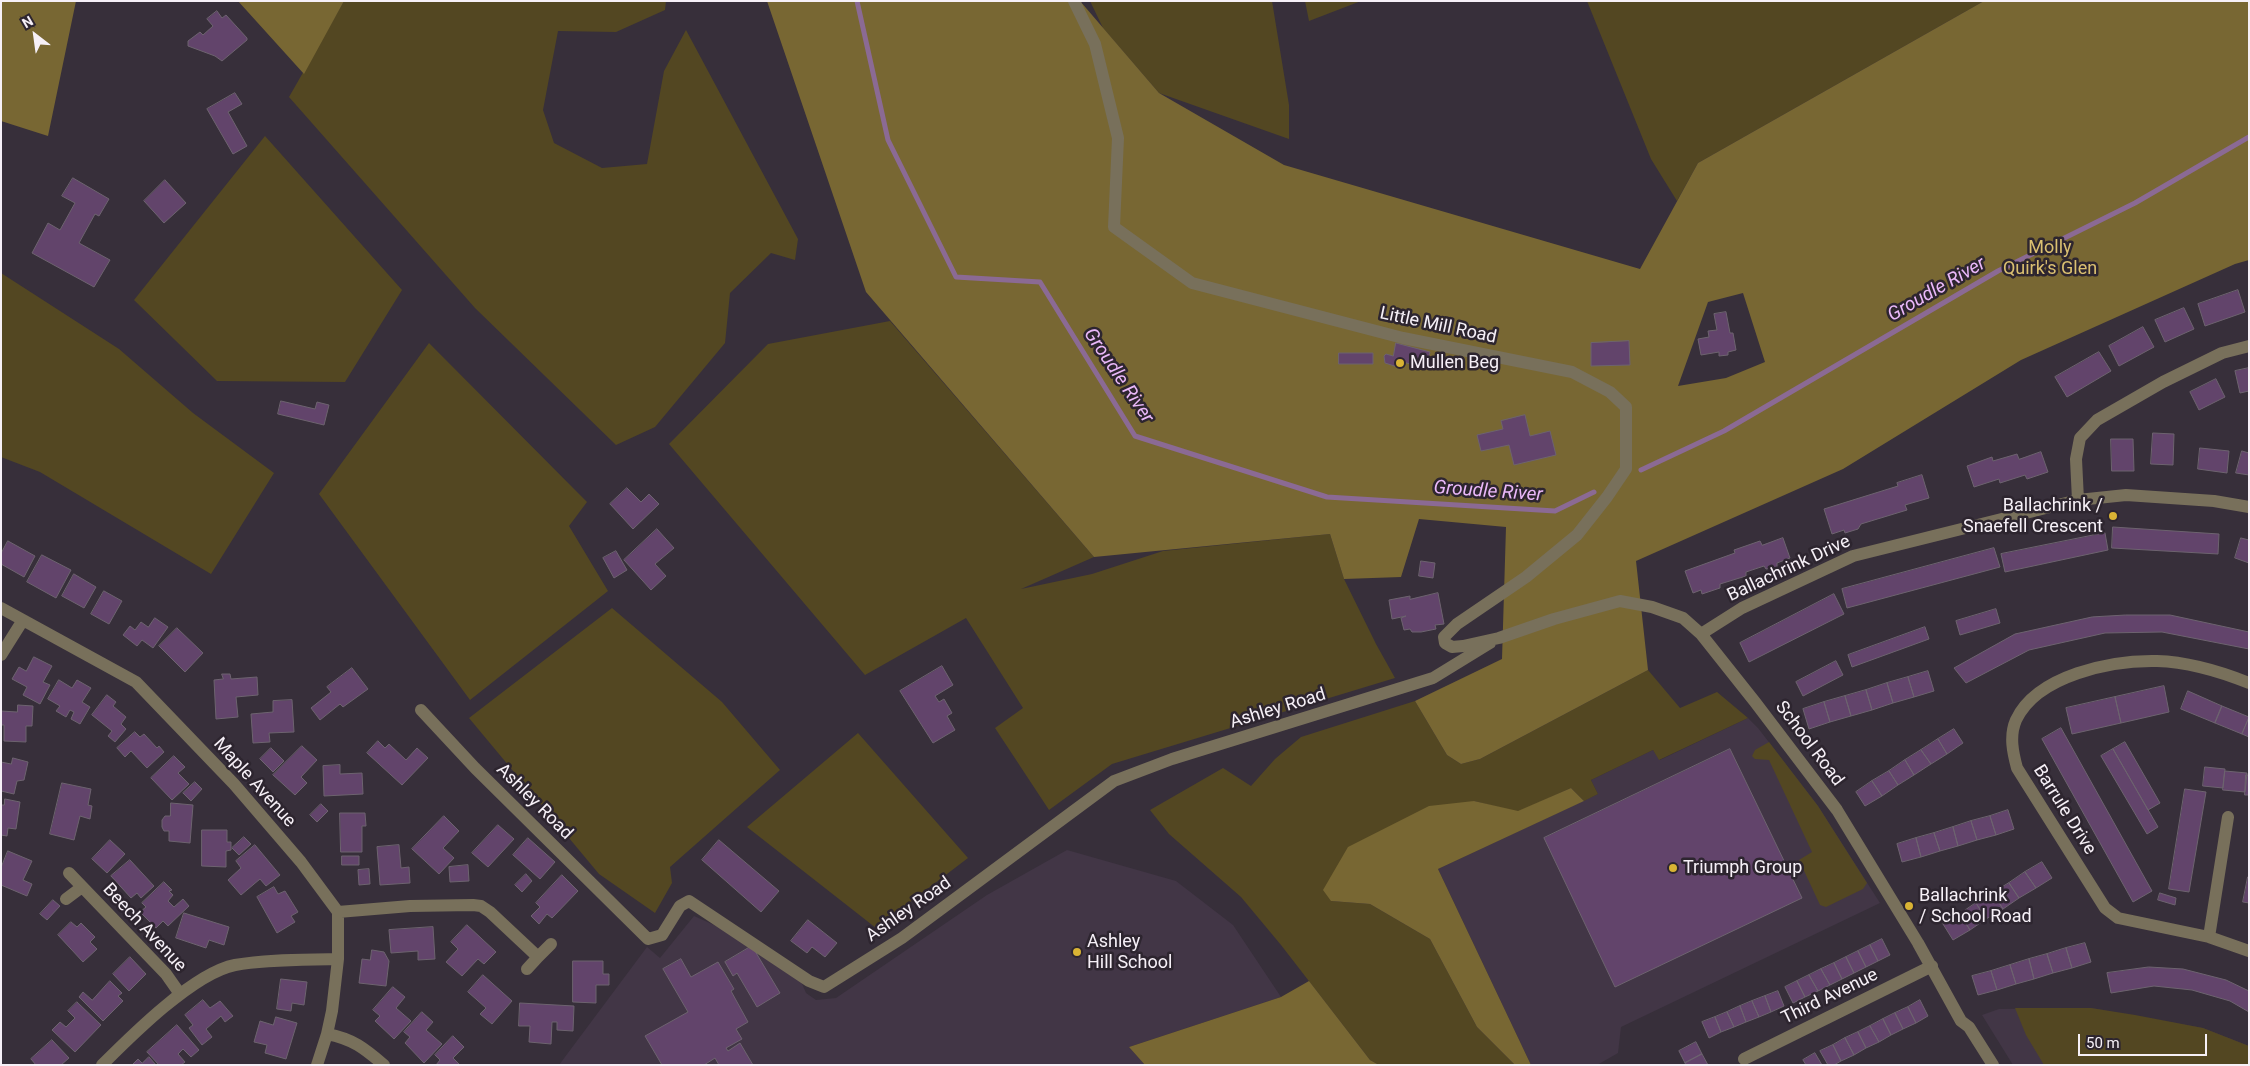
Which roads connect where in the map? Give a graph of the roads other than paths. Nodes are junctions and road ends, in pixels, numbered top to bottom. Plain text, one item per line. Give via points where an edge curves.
1 (1074, 1) edge
2 (2249, 346) edge
3 (2078, 500) junction
4 (2249, 507) edge
5 (1, 608) edge
6 (23, 620) junction
7 (1701, 634) junction
8 (1499, 638) junction
9 (1, 655) edge
10 (2249, 683) edge
11 (421, 710) dead end
12 (2228, 817) dead end
13 (69, 873) dead end
14 (82, 887) junction
15 (66, 900) dead end
16 (338, 912) junction
17 (2209, 937) junction
18 (551, 944) dead end
19 (2249, 951) edge
20 (538, 957) junction
21 (338, 959) junction
22 (1932, 966) junction
23 (527, 969) dead end
24 (180, 994) junction
25 (327, 1034) junction
26 (1744, 1059) dead end
27 (102, 1065) edge
28 (317, 1065) edge
29 (384, 1065) edge
30 (1993, 1065) edge

1 - 8 street, Little Mill Road via 1095,44 1118,138 1114,227 1192,283 1403,338 1572,372 1610,392 1626,407 1626,469 1577,535 1444,637 1445,643 1452,646
2 - 3 street via 2222,353 2097,420 2080,438 2076,459
3 - 4 street, Ballachrink Drive via 2126,495 2214,501
3 - 7 street, Ballachrink Drive via 1853,556 1742,608
5 - 6 street, Maple Avenue
6 - 9 street
6 - 16 street, Maple Avenue via 136,682 246,798 301,862
7 - 8 street, School Road via 1683,618 1652,607 1620,602 1554,619
7 - 22 street, School Road via 1837,810
8 - 11 street, Ashley Road via 1433,678 1114,780 902,938 824,987 809,981 690,901 680,906 662,936 648,939
10 - 17 street, Barrule Drive via 2213,669 2157,661 2101,666 2059,680 2034,696 2016,720 2012,746 2017,768 2105,908 2118,918
12 - 17 street
13 - 14 street, Beech Avenue
14 - 15 street, Beech Avenue
14 - 24 street, Beech Avenue via 166,974
16 - 20 street via 410,906 481,906
16 - 21 street
17 - 19 street, Barrule Drive
18 - 20 street
20 - 23 street
21 - 24 street, Beech Avenue via 234,965
21 - 25 street
22 - 26 street, Third Avenue
22 - 30 street, School Road via 1961,1021 1969,1027
24 - 27 street, Beech Avenue
25 - 28 street
25 - 29 street via 359,1044

